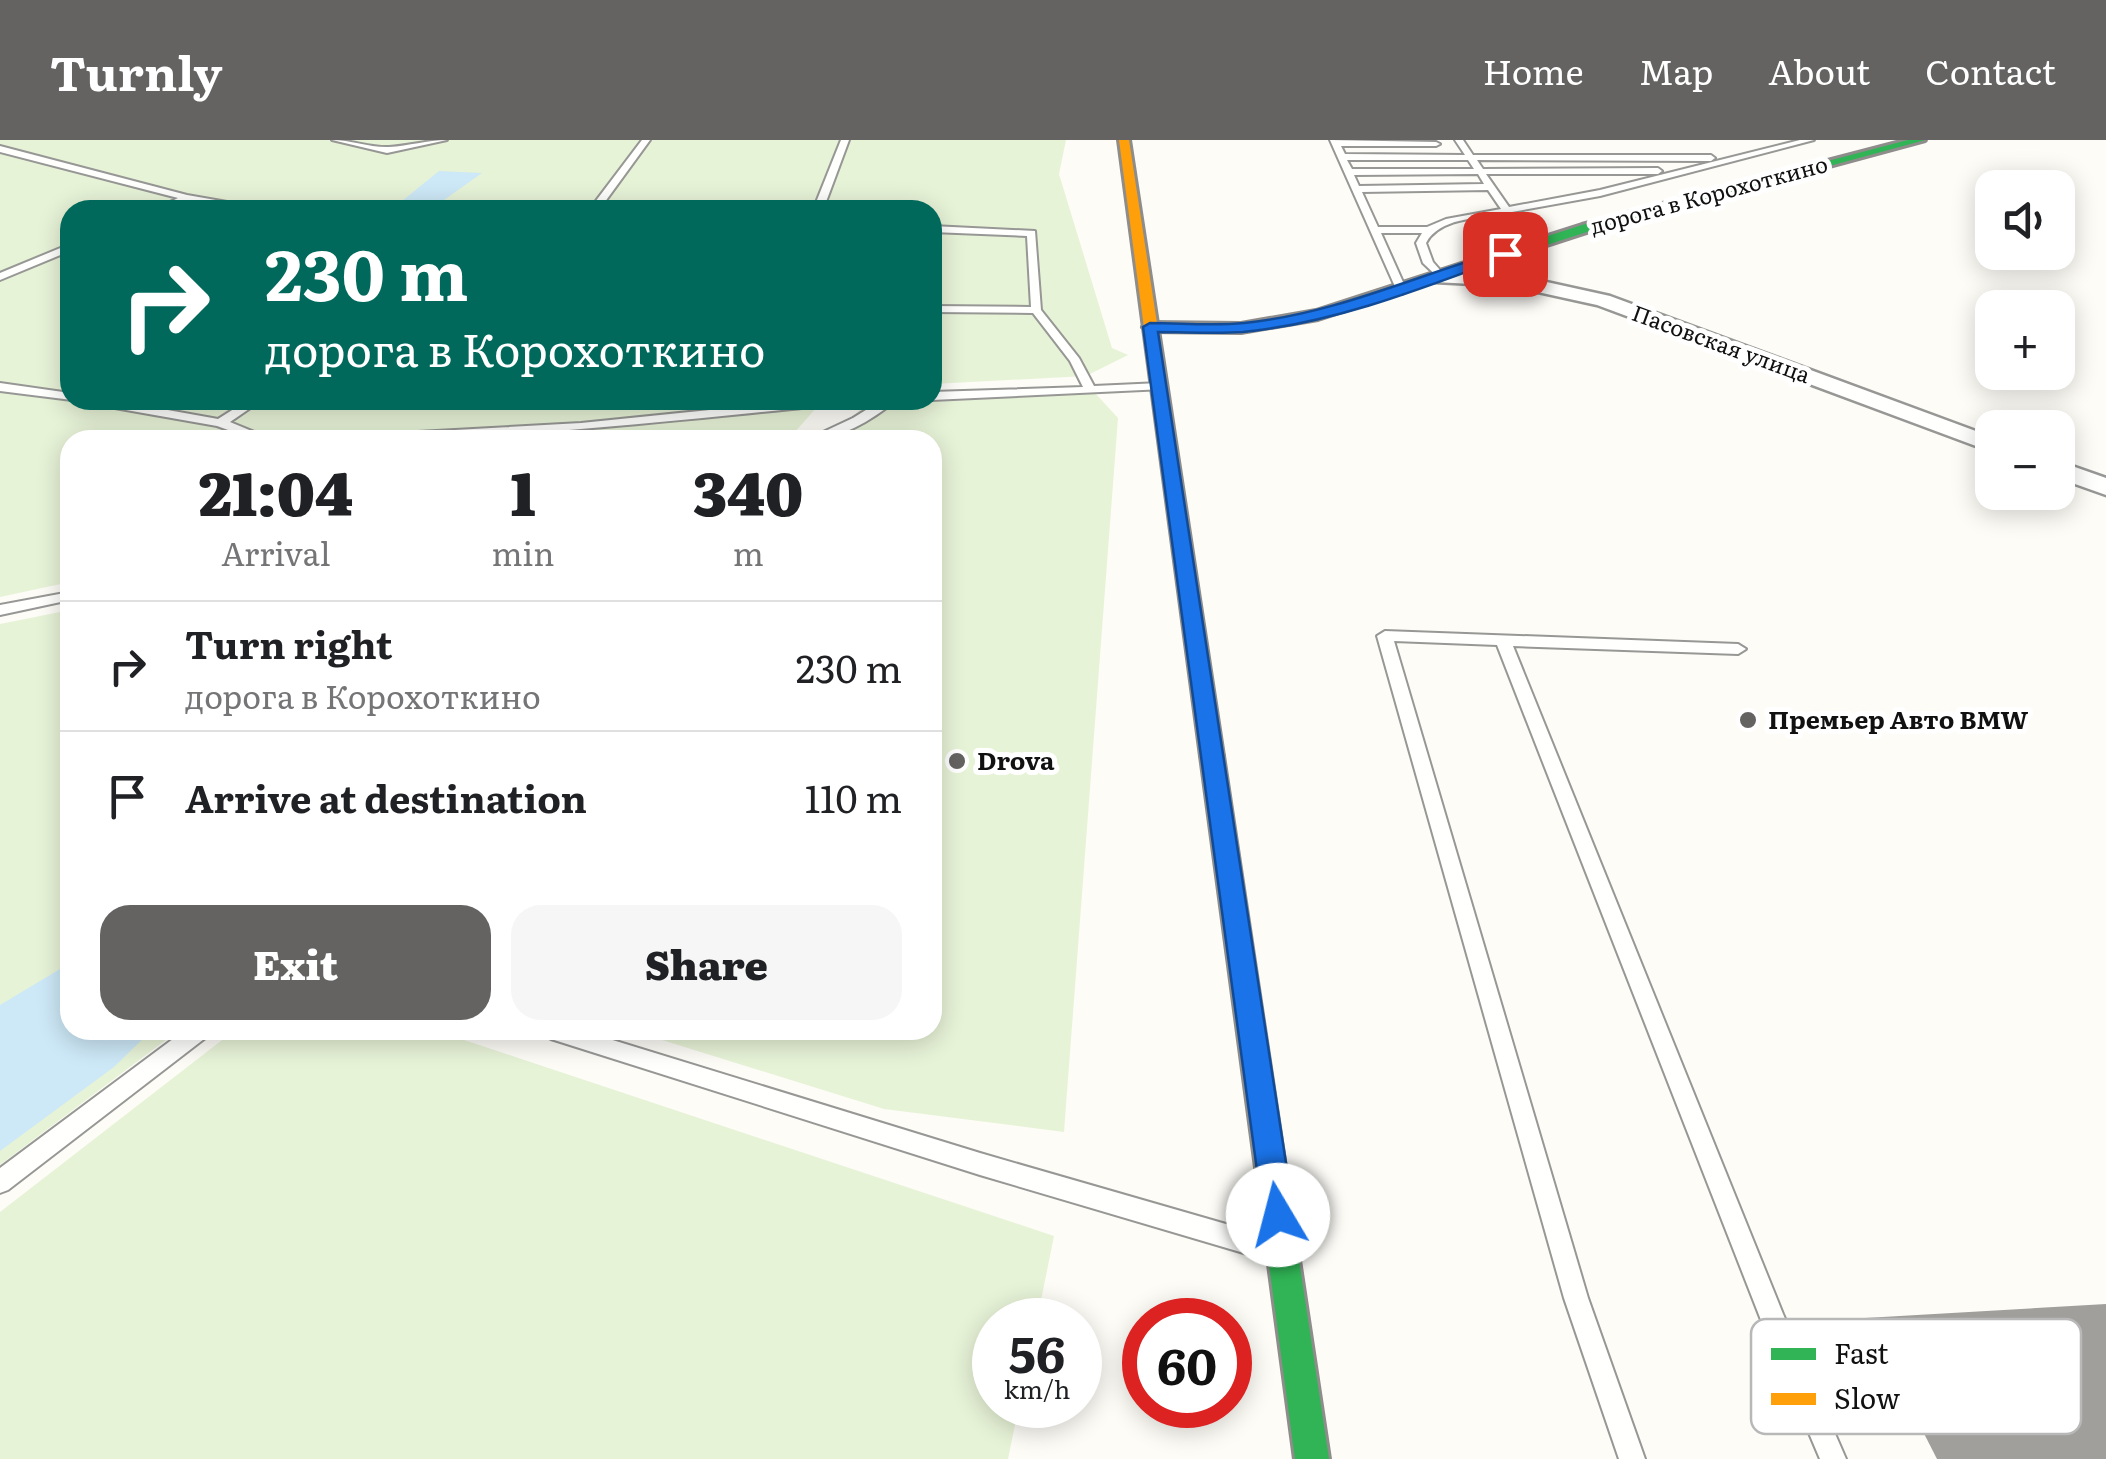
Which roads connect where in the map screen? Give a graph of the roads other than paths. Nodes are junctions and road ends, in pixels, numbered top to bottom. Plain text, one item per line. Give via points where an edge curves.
1 (336, 140) edge
2 (443, 140) edge
3 (646, 140) edge
4 (845, 140) edge
5 (1124, 140) edge
6 (1764, 140) edge
7 (1810, 140) edge
8 (1920, 140) edge
9 (1334, 141) edge
10 (1460, 142) edge
11 (0, 149) edge
12 (1776, 149) junction
13 (1470, 156) junction
14 (1341, 157) junction
15 (1737, 158) junction
16 (1480, 170) junction
17 (1348, 172) junction
18 (1686, 172) junction
19 (1489, 187) junction
20 (1356, 189) junction
21 (187, 198) junction
22 (182, 200) edge
23 (200, 200) edge
24 (601, 200) edge
25 (822, 200) edge
26 (1506, 212) junction
27 (942, 230) edge
28 (1374, 230) junction
29 (1428, 230) junction
30 (1538, 242) junction
31 (60, 251) edge
32 (0, 277) edge
33 (1442, 278) junction
34 (1402, 291) junction
35 (942, 309) edge
36 (1036, 310) junction
37 (1150, 327) junction
38 (0, 387) edge
39 (1160, 387) junction
40 (1090, 389) junction
41 (60, 396) edge
42 (942, 396) edge
43 (148, 410) edge
44 (240, 410) edge
45 (745, 410) edge
46 (874, 410) edge
47 (220, 423) junction
48 (240, 430) edge
49 (526, 430) edge
50 (836, 430) edge
51 (1975, 439) edge
52 (2075, 476) edge
53 (2106, 488) edge
54 (60, 598) edge
55 (0, 610) edge
56 (1502, 640) junction
57 (1738, 649) dead end
58 (188, 1040) edge
59 (583, 1040) edge
60 (0, 1182) edge
61 (1284, 1252) junction
62 (1773, 1319) edge
63 (1823, 1434) edge
64 (1312, 1459) edge
65 (1632, 1459) edge
66 (1834, 1459) edge

1 - 2 lane via 386,150
3 - 24 lane
4 - 25 lane
5 - 37 main road
6 - 12 lane
7 - 12 lane
8 - 30 main road, дорога в Корохоткино
9 - 10 lane
9 - 14 lane
10 - 13 lane
11 - 21 lane
12 - 15 lane
13 - 14 lane
13 - 15 lane
13 - 16 lane
14 - 17 lane
15 - 18 lane
16 - 17 lane
16 - 18 lane
16 - 19 lane
17 - 20 lane
18 - 26 lane
19 - 20 lane
19 - 26 lane
20 - 28 lane
21 - 22 lane
21 - 23 lane
26 - 29 lane
26 - 30 lane via 1523,235
27 - 36 lane via 1032,234
28 - 29 lane
28 - 34 lane
29 - 33 lane via 1421,242
30 - 33 main road, дорога в Корохоткино
31 - 32 lane
33 - 34 main road, дорога в Корохоткино
33 - 51 street, Пасовская улица via 1510,280 1602,300
34 - 37 main road, дорога в Корохоткино via 1242,328
35 - 36 lane
36 - 40 lane
37 - 39 main road
38 - 41 lane
39 - 40 lane
39 - 61 main road
40 - 42 lane
43 - 47 lane
44 - 47 lane
45 - 49 lane
46 - 50 lane
47 - 48 lane
52 - 53 street
54 - 55 lane
56 - 57 lane
56 - 62 lane
56 - 65 lane via 1384,636 1576,1298
58 - 60 lane
59 - 61 lane
61 - 64 main road
63 - 66 lane

